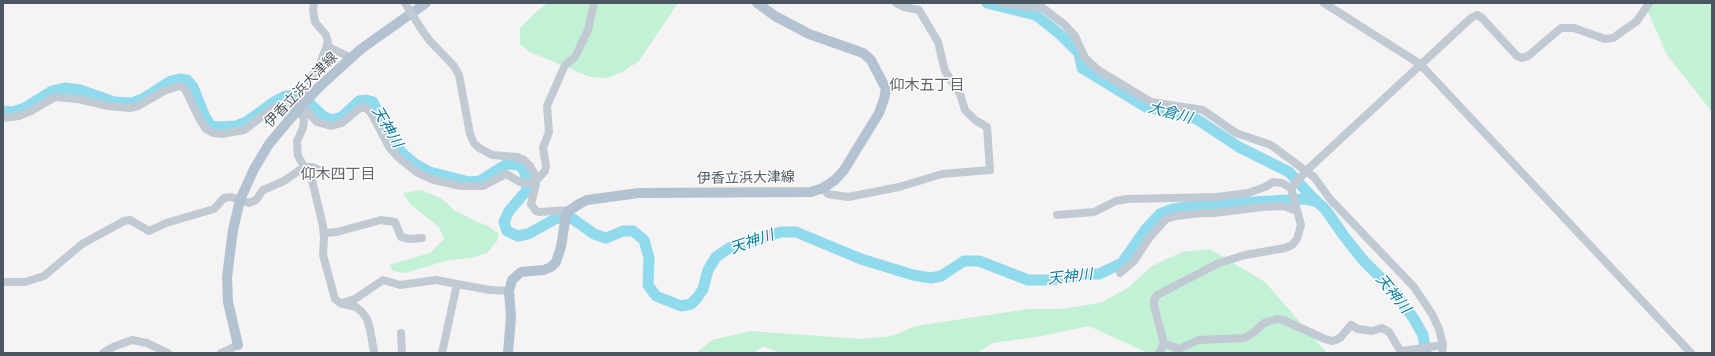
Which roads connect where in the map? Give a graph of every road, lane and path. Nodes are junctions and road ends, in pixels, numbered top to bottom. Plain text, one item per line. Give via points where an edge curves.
1 (314, 3) edge
2 (404, 3) edge
3 (426, 3) edge
4 (594, 3) edge
5 (757, 3) edge
6 (896, 3) edge
7 (1002, 3) edge
8 (1324, 3) edge
9 (1650, 3) edge
10 (327, 46) junction
11 (351, 58) junction
12 (1420, 64) junction
13 (298, 104) junction
14 (3, 118) edge
15 (304, 167) junction
16 (1306, 171) junction
17 (336, 176) dead end
18 (533, 183) junction
19 (823, 188) junction
20 (1292, 188) junction
21 (240, 200) junction
22 (1296, 209) junction
23 (568, 212) junction
24 (1056, 214) dead end
25 (324, 233) junction
26 (422, 238) dead end
27 (1120, 273) dead end
28 (3, 282) edge
29 (457, 284) junction
30 (509, 291) junction
31 (340, 303) junction
32 (401, 333) dead end
33 (1164, 343) junction
34 (238, 345) joint
35 (1442, 349) edge
36 (103, 353) edge
37 (168, 353) edge
38 (221, 353) edge
39 (374, 353) edge
40 (402, 353) edge
41 (442, 353) edge
42 (508, 353) edge
43 (1159, 353) edge
44 (1690, 353) edge

1 - 10 street via 315,22 326,35
2 - 18 street, bridge via 429,40 454,66 459,75 474,143 492,156 517,157 524,160 534,173
3 - 11 main road, 伊香立浜大津線
4 - 18 street via 588,30 575,58 565,64 547,106 549,132 543,148 546,166 545,171
5 - 19 main road, 伊香立浜大津線 via 809,34 863,53 871,60 886,89 878,113 844,170
6 - 19 street via 919,10 938,42 945,71 960,94 965,110 987,127 990,170 942,174 899,187 848,197 828,194
7 - 16 street via 1043,8 1075,36 1085,58 1098,70 1151,102 1202,110 1236,134 1271,145
8 - 12 street
9 - 12 street via 1637,21 1613,38 1605,39 1574,28 1562,28 1522,58 1517,56 1477,15
10 - 11 street
10 - 13 street
11 - 13 main road, 伊香立浜大津線, bridge
12 - 16 street
12 - 44 street
13 - 14 street via 280,105 244,130 232,133 213,133 206,129 186,91 179,86 130,108 55,97 19,116
13 - 15 street via 304,119 304,128 297,141 298,156
13 - 18 street via 317,122 331,126 342,123 360,108 366,108 389,147 399,158 418,173 434,180 474,187 483,186 506,174 520,182
13 - 21 main road, 伊香立浜大津線 via 269,144
15 - 17 street via 313,167
15 - 21 street via 284,181 263,190 256,200 249,203
15 - 25 street via 312,180
16 - 20 street
16 - 35 street via 1414,287 1439,329
18 - 23 street via 531,204 536,211
19 - 23 main road, 伊香立浜大津線 via 812,192 639,193 587,200
20 - 22 street
20 - 24 street via 1273,182 1248,193 1217,197 1126,199 1094,212
21 - 28 street via 224,198 214,209 166,223 150,231 130,220 124,221 82,244 44,276 25,282
21 - 34 main road, 伊香立浜大津線 via 227,278 228,302
22 - 27 street via 1283,206 1262,207 1195,213 1166,219 1149,238 1134,261
22 - 33 street via 1301,225 1300,233 1292,245 1220,263 1157,295 1154,306
23 - 30 main road via 556,262 544,270 517,273
25 - 26 street via 381,220 395,222 401,237
25 - 31 street via 323,255 326,270 335,299
29 - 30 street
29 - 31 street via 436,280 400,285 382,280 355,300
29 - 41 street
30 - 42 main road via 511,316
31 - 39 street via 356,307 362,312 370,329
32 - 40 street
33 - 35 street via 1179,349 1198,340 1244,338 1264,323 1277,319 1332,341 1341,337 1351,325 1372,331 1382,328 1389,332 1403,352
33 - 43 street
34 - 38 street
36 - 37 street via 132,340 147,342

